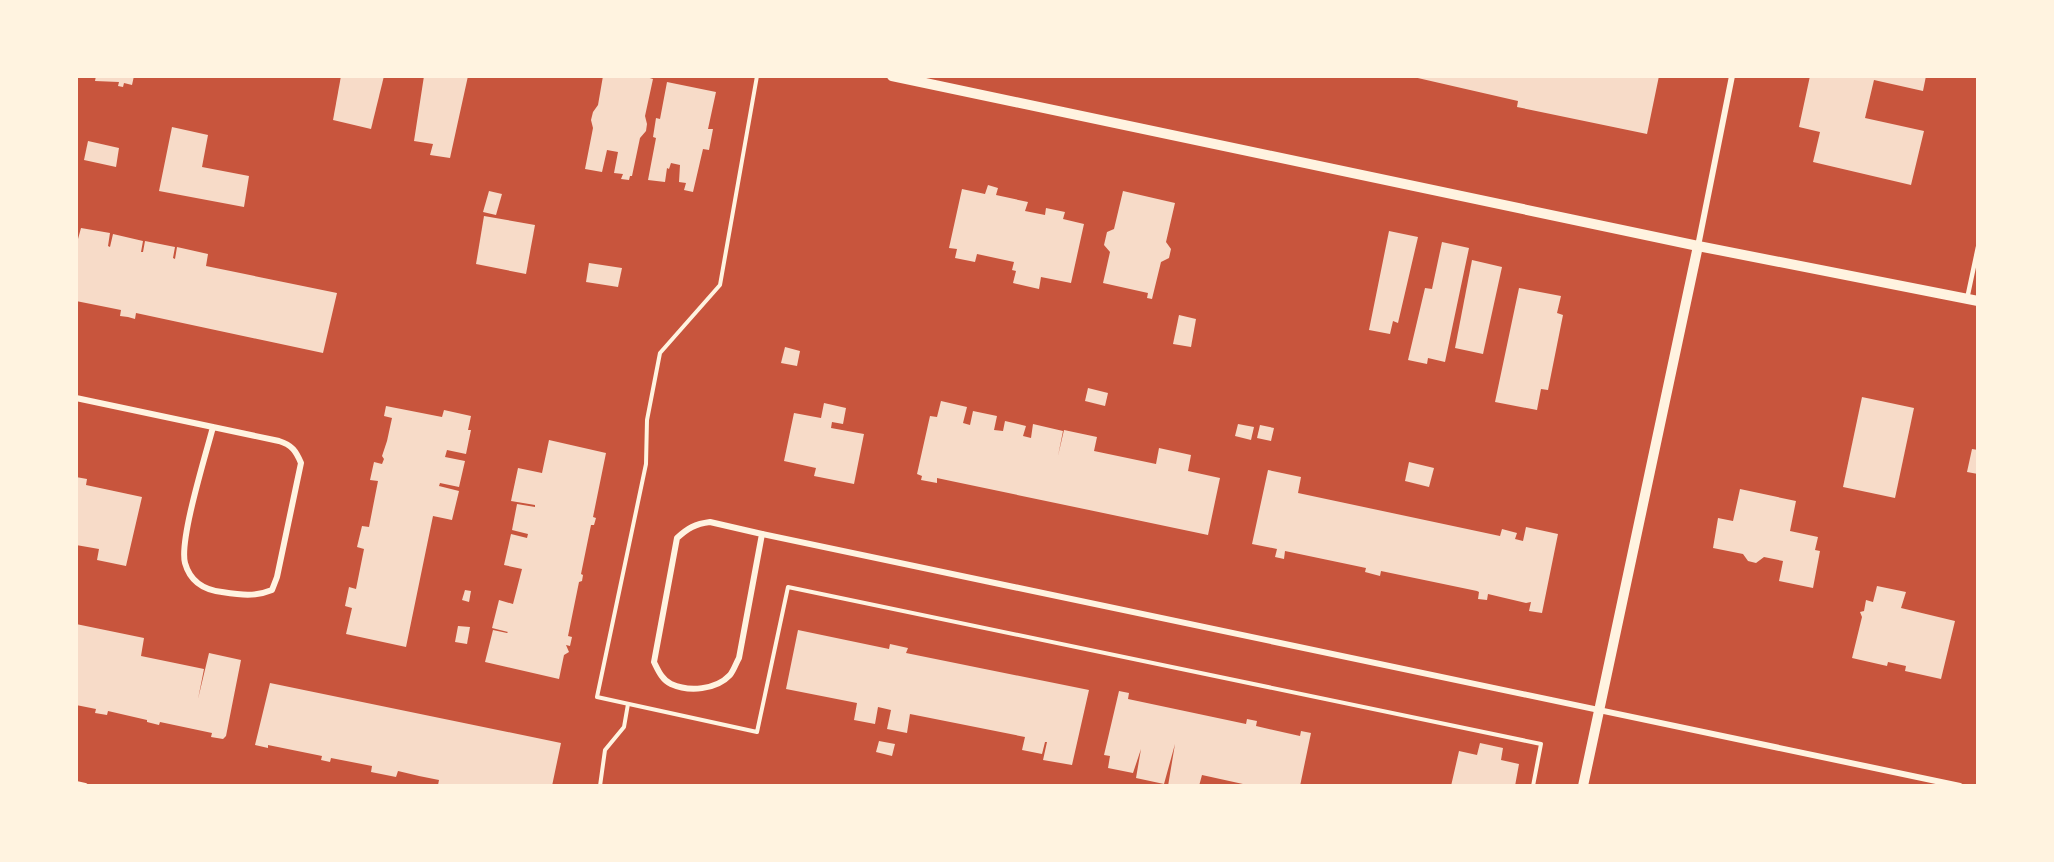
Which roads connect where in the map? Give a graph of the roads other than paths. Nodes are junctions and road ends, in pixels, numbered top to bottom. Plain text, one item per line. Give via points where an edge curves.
1 (892, 76) edge
2 (1732, 76) edge
3 (1698, 246) junction
4 (1977, 247) edge
5 (1972, 300) edge
6 (76, 398) edge
7 (213, 427) junction
8 (762, 534) junction
9 (1599, 710) junction
10 (76, 784) edge
11 (85, 786) edge
12 (1583, 786) edge
13 (1960, 786) edge

1 - 3 street
2 - 3 street
3 - 5 street
3 - 9 street
4 - 5 lane
6 - 7 street
7 - 7 street via 185,541 184,562 202,588 260,595 272,590 277,577 301,463 288,444
8 - 8 street via 710,522 697,523 677,538 654,662 659,674 670,684 695,690 715,685 730,675 739,658
8 - 9 street
9 - 12 street
9 - 13 street
10 - 11 street

